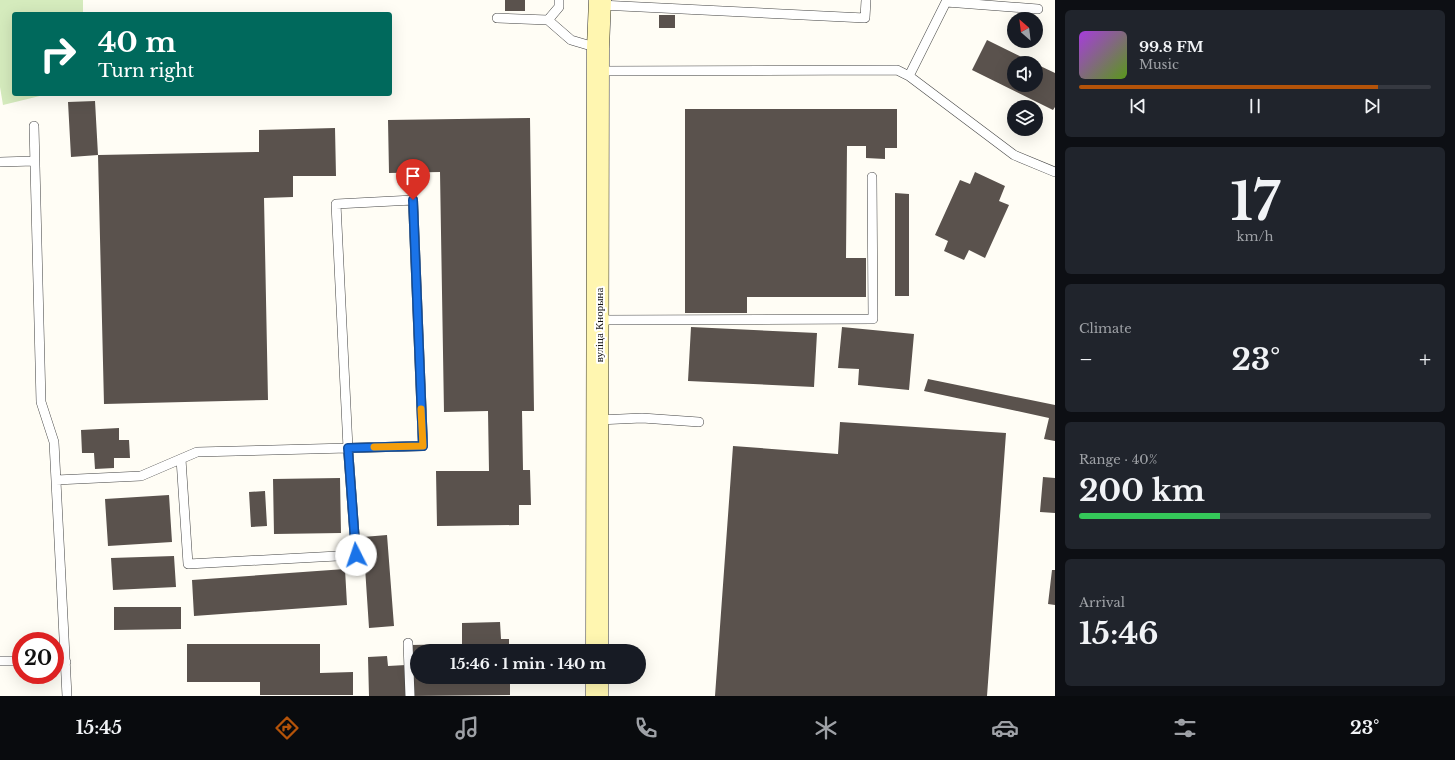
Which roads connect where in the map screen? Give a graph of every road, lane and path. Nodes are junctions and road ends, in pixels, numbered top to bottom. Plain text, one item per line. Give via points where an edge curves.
1 (559, 0) edge
2 (866, 0) edge
3 (600, 3) edge
4 (676, 4) edge
5 (1038, 9) dead end
6 (497, 18) dead end
7 (548, 20) junction
8 (598, 48) junction
9 (598, 71) junction
10 (909, 76) junction
11 (34, 126) dead end
12 (34, 161) junction
13 (0, 162) edge
14 (1055, 172) edge
15 (872, 177) dead end
16 (599, 320) junction
17 (598, 420) junction
18 (699, 422) dead end
19 (348, 448) junction
20 (181, 459) junction
21 (56, 480) junction
22 (408, 643) dead end
23 (597, 644) edge
24 (0, 661) edge
25 (12, 661) edge
26 (66, 662) joint
27 (597, 684) edge
28 (67, 696) edge
29 (410, 696) edge
30 (597, 696) edge

1 - 7 lane via 559,7
2 - 4 lane via 865,18
3 - 4 lane
3 - 8 main road, вуліца Кнорына
5 - 10 lane via 946,2
6 - 7 lane
7 - 8 lane via 570,40
8 - 9 main road, вуліца Кнорына
9 - 10 lane via 897,70
9 - 16 main road, вуліца Кнорына
10 - 14 lane via 1014,155
11 - 12 lane
12 - 13 lane
12 - 21 lane via 41,402 54,442
15 - 16 lane via 873,319
16 - 17 main road, вуліца Кнорына
17 - 18 lane via 642,418
17 - 23 main road, вуліца Кнорына
19 - 19 lane via 423,446 413,200 336,204
19 - 20 lane via 197,452
19 - 20 lane via 356,555 188,564
20 - 21 lane via 141,476
21 - 26 lane
22 - 29 lane
24 - 25 lane
26 - 28 lane
27 - 30 main road

